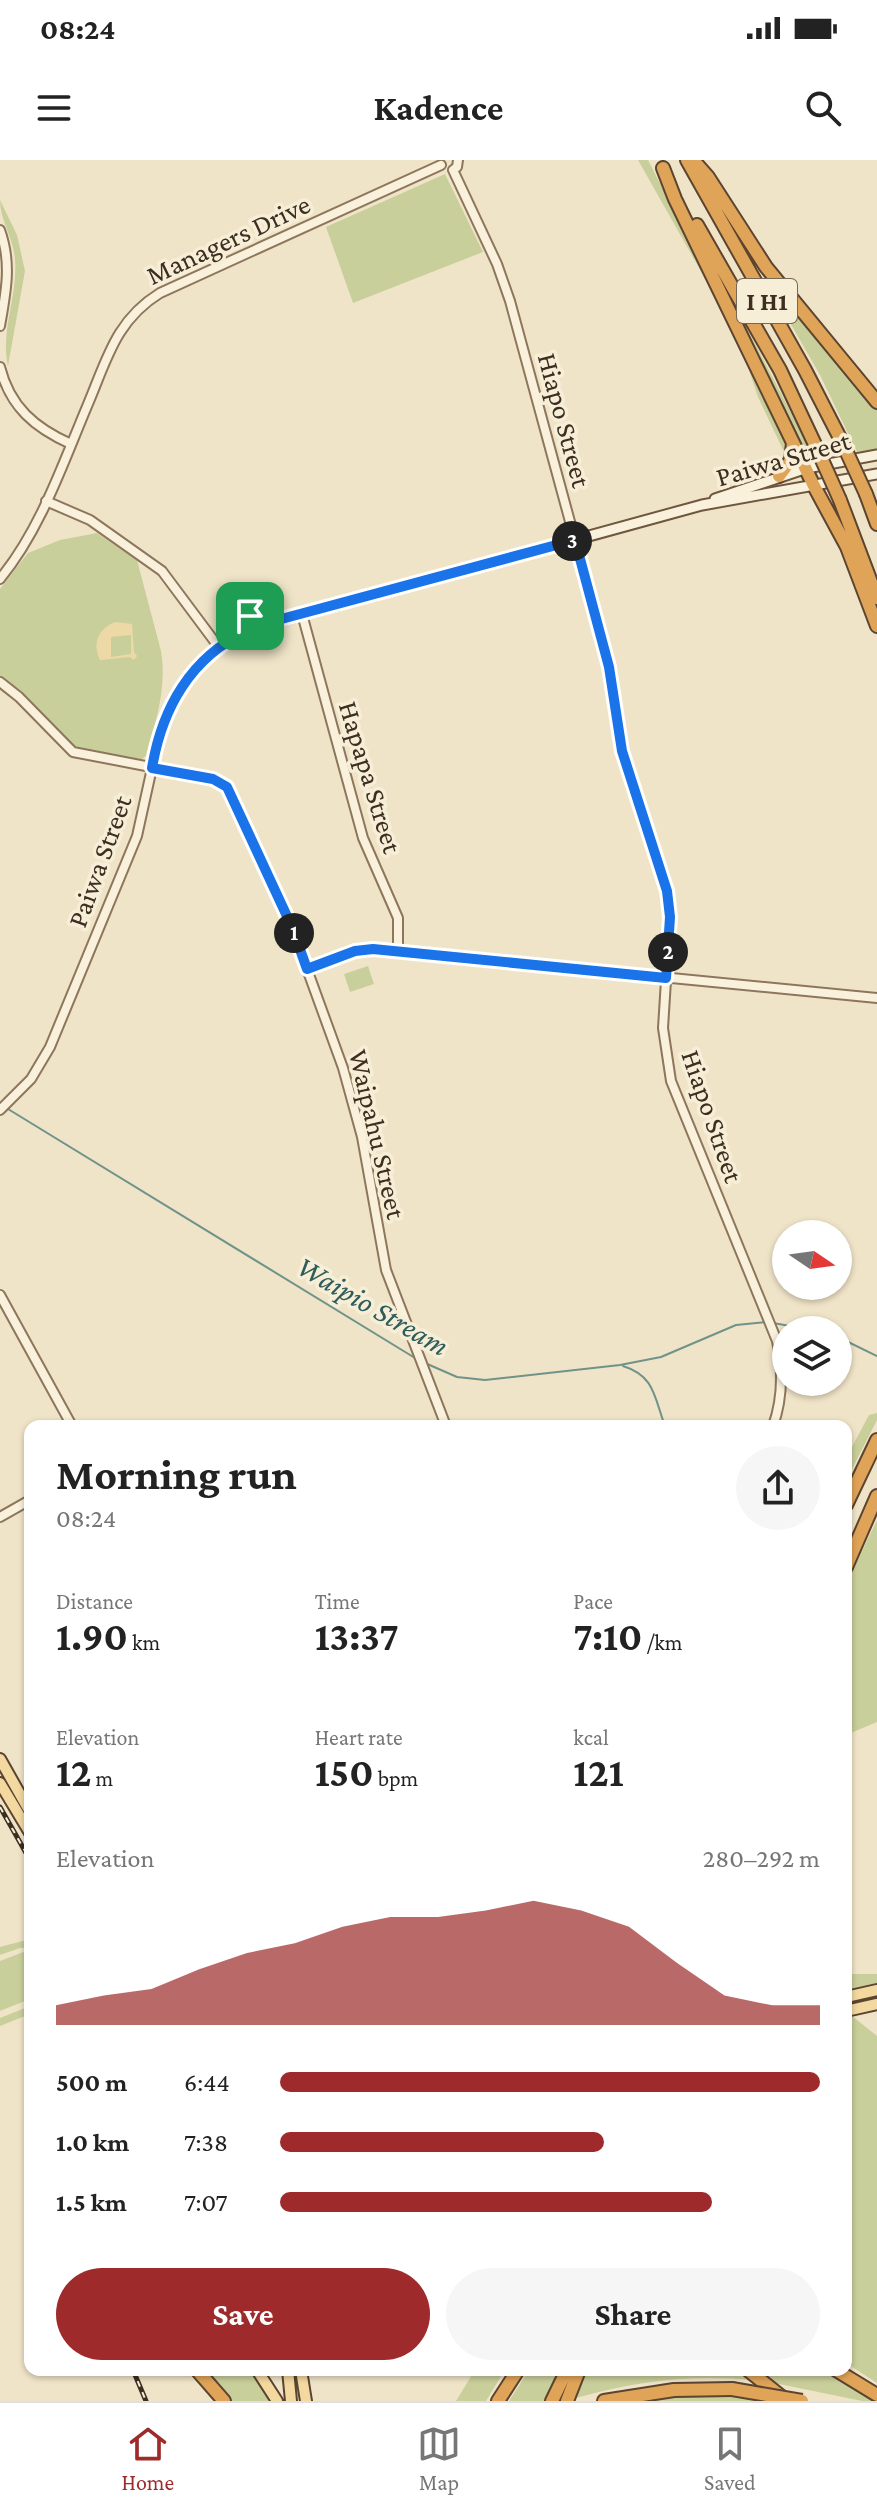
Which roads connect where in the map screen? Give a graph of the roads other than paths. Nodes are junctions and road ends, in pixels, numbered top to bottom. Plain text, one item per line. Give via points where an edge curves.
1 (458, 160) edge
2 (687, 160) edge
3 (693, 160) edge
4 (442, 162) edge
5 (661, 164) edge
6 (453, 170) junction
7 (0, 230) edge
8 (0, 326) edge
9 (0, 367) edge
10 (877, 402) edge
11 (792, 440) junction
12 (71, 444) junction
13 (877, 455) edge
14 (827, 463) junction
15 (807, 468) junction
16 (877, 474) edge
17 (779, 476) junction
18 (814, 486) junction
19 (46, 501) junction
20 (702, 505) junction
21 (877, 524) edge
22 (574, 536) junction
23 (0, 579) edge
24 (877, 598) edge
25 (302, 614) junction
26 (274, 621) junction
27 (877, 626) edge
28 (247, 631) junction
29 (218, 646) junction
30 (0, 682) edge
31 (152, 768) junction
32 (398, 951) junction
33 (307, 969) junction
34 (666, 978) junction
35 (877, 998) edge
36 (0, 1110) edge
37 (0, 1295) edge
38 (69, 1420) edge
39 (444, 1420) edge
40 (775, 1420) edge
41 (877, 1439) edge
42 (852, 1481) edge
43 (852, 1492) edge
44 (877, 1494) edge
45 (24, 1503) edge
46 (0, 1517) edge
47 (852, 1542) edge
48 (852, 1553) edge
49 (0, 1759) edge
50 (0, 1783) edge
51 (24, 1801) edge
52 (24, 1823) edge
53 (877, 1990) edge
54 (852, 1995) edge
55 (877, 2004) edge
56 (852, 2010) edge
57 (205, 2376) edge
58 (261, 2376) edge
59 (289, 2376) edge
60 (303, 2376) edge
61 (514, 2376) edge
62 (564, 2376) edge
63 (577, 2376) edge
64 (755, 2376) edge
65 (846, 2376) edge
66 (877, 2395) edge
67 (306, 2398) edge
68 (224, 2401) edge
69 (277, 2401) edge
70 (291, 2401) edge
71 (498, 2401) edge
72 (552, 2401) edge
73 (567, 2401) edge
74 (604, 2401) edge
75 (786, 2401) edge
76 (802, 2401) edge

1 - 6 street
2 - 21 highway, I H1, bridge via 805,370
3 - 10 highway via 766,267
4 - 6 street via 446,170
4 - 12 street, Managers Drive via 148,300 117,335
5 - 11 highway
5 - 24 highway, I H1, bridge via 768,349 840,500
6 - 22 street, Hiapo Street via 505,285
7 - 8 street via 8,272
9 - 12 street via 20,411 43,431
11 - 15 highway
11 - 17 highway via 791,460
12 - 19 street, Managers Drive
13 - 14 main road, Paiwa Street
14 - 15 main road, Paiwa Street
14 - 18 highway
15 - 17 main road, Paiwa Street
15 - 18 highway
16 - 18 main road, Paiwa Street
17 - 20 main road, Paiwa Street
18 - 20 main road, Paiwa Street
18 - 27 highway via 847,547
19 - 23 street, Managers Drive
19 - 29 street via 90,520 162,571
20 - 22 main road, Paiwa Street
22 - 25 main road, Paiwa Street
22 - 34 street, Hiapo Street via 609,667 622,751 667,891
25 - 26 main road, Paiwa Street
25 - 32 street, Hapapa Street via 363,838 398,918
26 - 28 main road, Paiwa Street
26 - 28 main road via 250,606
28 - 29 main road, Paiwa Street
29 - 31 main road, Paiwa Street via 171,703
30 - 31 street, Waipahu Street via 73,752
31 - 33 street, Waipahu Street via 213,779 227,787
31 - 36 street, Paiwa Street via 137,836 50,1047 31,1079
32 - 33 street via 355,951
32 - 34 street
33 - 39 street, Waipahu Street via 355,1106 386,1270
34 - 35 street
34 - 40 street, Hiapo Street via 663,1028 671,1081 779,1352 782,1378
37 - 38 street
41 - 42 highway
41 - 43 highway
44 - 47 highway
44 - 48 highway
45 - 46 street
49 - 51 main road
50 - 52 main road
53 - 54 main road
55 - 56 main road
57 - 68 highway
58 - 69 main road
59 - 70 main road
60 - 67 main road
61 - 71 highway
62 - 72 highway
63 - 73 highway
64 - 75 highway
65 - 66 highway
74 - 76 highway, bridge via 674,2390 732,2389

